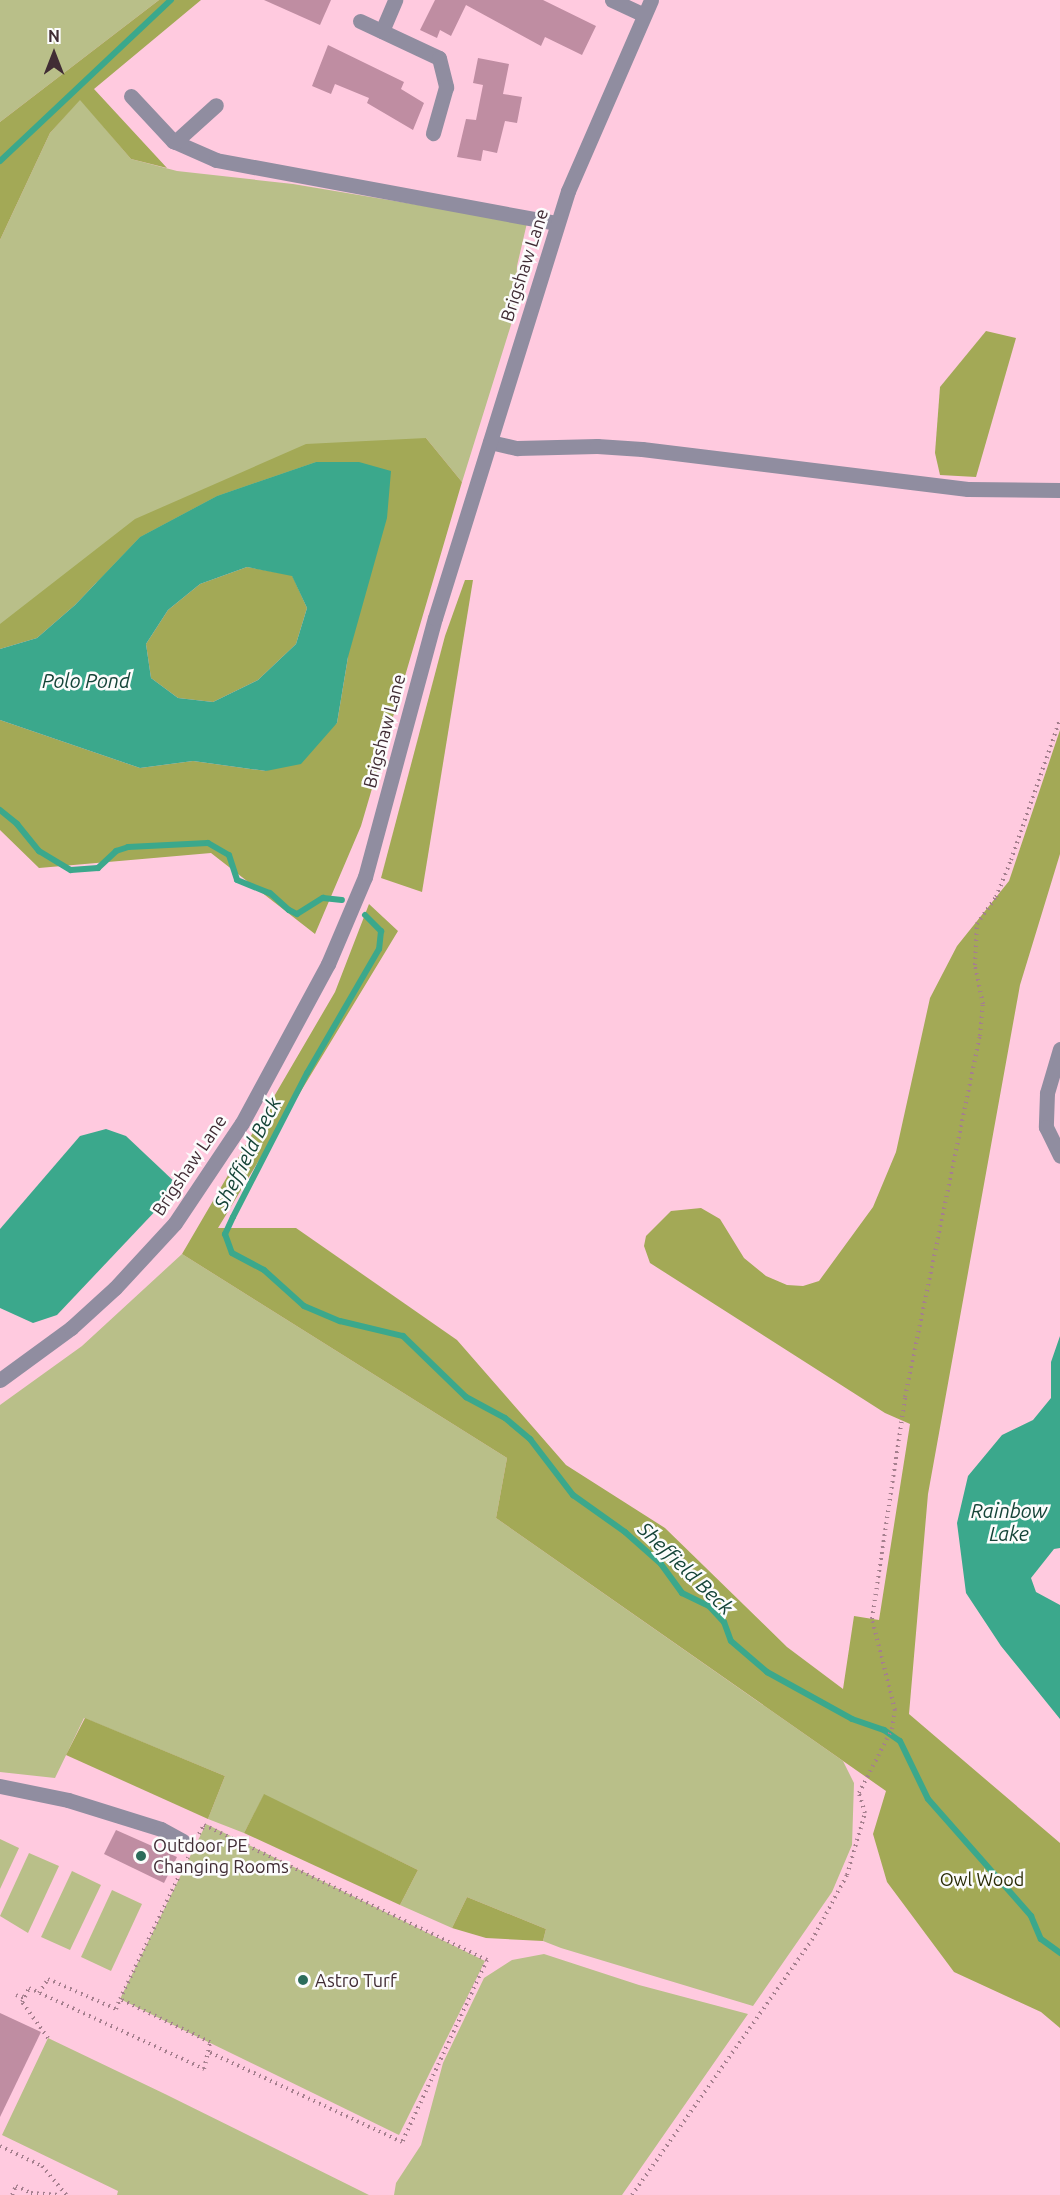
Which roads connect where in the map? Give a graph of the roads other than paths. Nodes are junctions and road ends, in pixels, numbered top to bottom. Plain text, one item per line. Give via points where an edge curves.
1 (395, 0) edge
2 (612, 0) edge
3 (651, 0) edge
4 (644, 15) junction
5 (360, 21) dead end
6 (382, 31) junction
7 (131, 96) dead end
8 (216, 105) dead end
9 (434, 134) dead end
10 (175, 142) junction
11 (557, 223) junction
12 (490, 442) junction
13 (1060, 490) edge
14 (1060, 1049) edge
15 (1060, 1156) edge
16 (0, 1380) edge
17 (0, 1786) edge
18 (183, 1841) dead end

1 - 6 street
2 - 4 street
3 - 4 street, Brigshaw Lane
4 - 11 street, Brigshaw Lane
5 - 6 street
6 - 9 street via 439,58 446,87
7 - 10 street
8 - 10 street
10 - 11 street via 216,160
11 - 12 street, Brigshaw Lane
12 - 13 street via 517,448 642,449 968,489
12 - 16 street, Brigshaw Lane via 426,650 365,877 328,964 242,1124 175,1223 115,1288 70,1328
14 - 15 street via 1047,1093 1046,1127
17 - 18 street via 68,1800 161,1829

